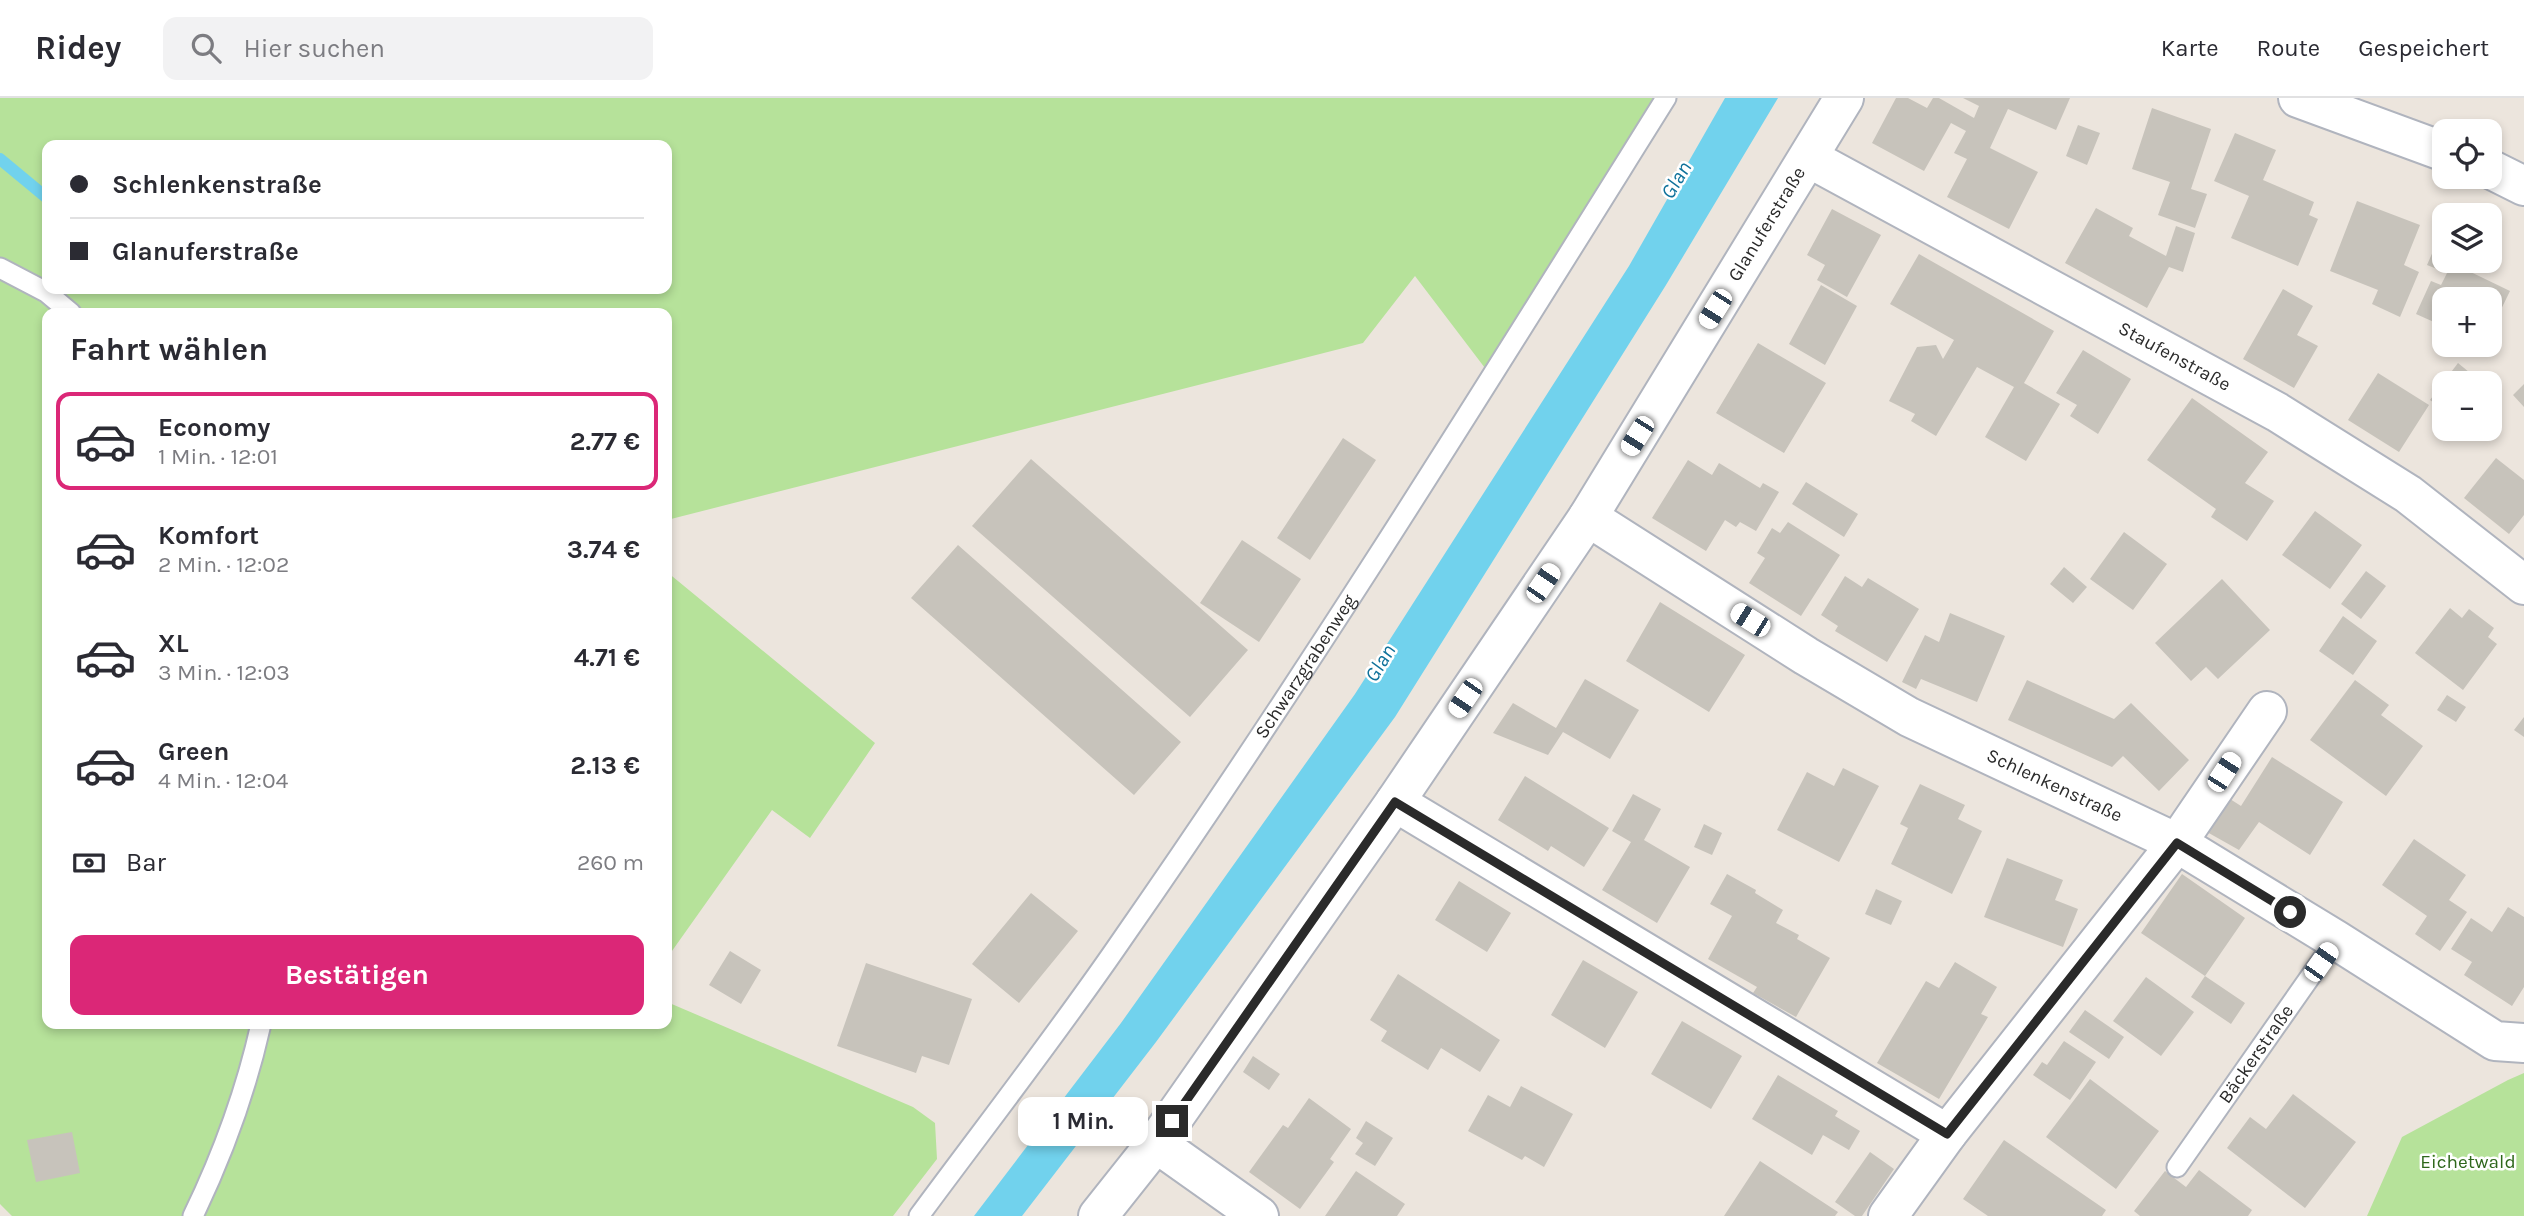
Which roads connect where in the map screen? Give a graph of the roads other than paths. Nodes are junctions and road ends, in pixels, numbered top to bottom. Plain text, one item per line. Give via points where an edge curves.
1 (1666, 98) edge
2 (1844, 98) edge
3 (2298, 98) edge
4 (2432, 147) edge
5 (1809, 158) junction
6 (2502, 175) edge
7 (2524, 186) edge
8 (0, 268) edge
9 (42, 290) edge
10 (48, 294) edge
11 (65, 308) edge
12 (1588, 517) junction
13 (2524, 585) edge
14 (2267, 710) dead end
15 (1395, 802) junction
16 (2177, 843) junction
17 (2336, 940) junction
18 (260, 1029) edge
19 (2524, 1043) edge
20 (1947, 1134) junction
21 (1156, 1143) junction
22 (2176, 1167) dead end
23 (193, 1216) edge
24 (919, 1216) edge
25 (1098, 1216) edge
26 (1258, 1216) edge
27 (1888, 1216) edge

1 - 24 lane, Schwarzgrabenweg via 1264,731 1122,941
2 - 5 street, Glanuferstraße
3 - 4 street
5 - 12 street, Glanuferstraße
5 - 13 street, Staufenstraße via 2277,412 2408,494
6 - 7 street
8 - 9 lane
10 - 11 lane
12 - 15 street, Glanuferstraße
12 - 16 street, Schlenkenstraße via 1909,717
14 - 16 street
15 - 20 street
15 - 21 street, Glanuferstraße
16 - 17 street, Schlenkenstraße
16 - 20 street
17 - 19 street, Schlenkenstraße via 2495,1041
17 - 22 lane, Bäckerstraße
18 - 23 lane via 236,1114
20 - 27 street
21 - 25 street, Glanuferstraße
21 - 26 street

